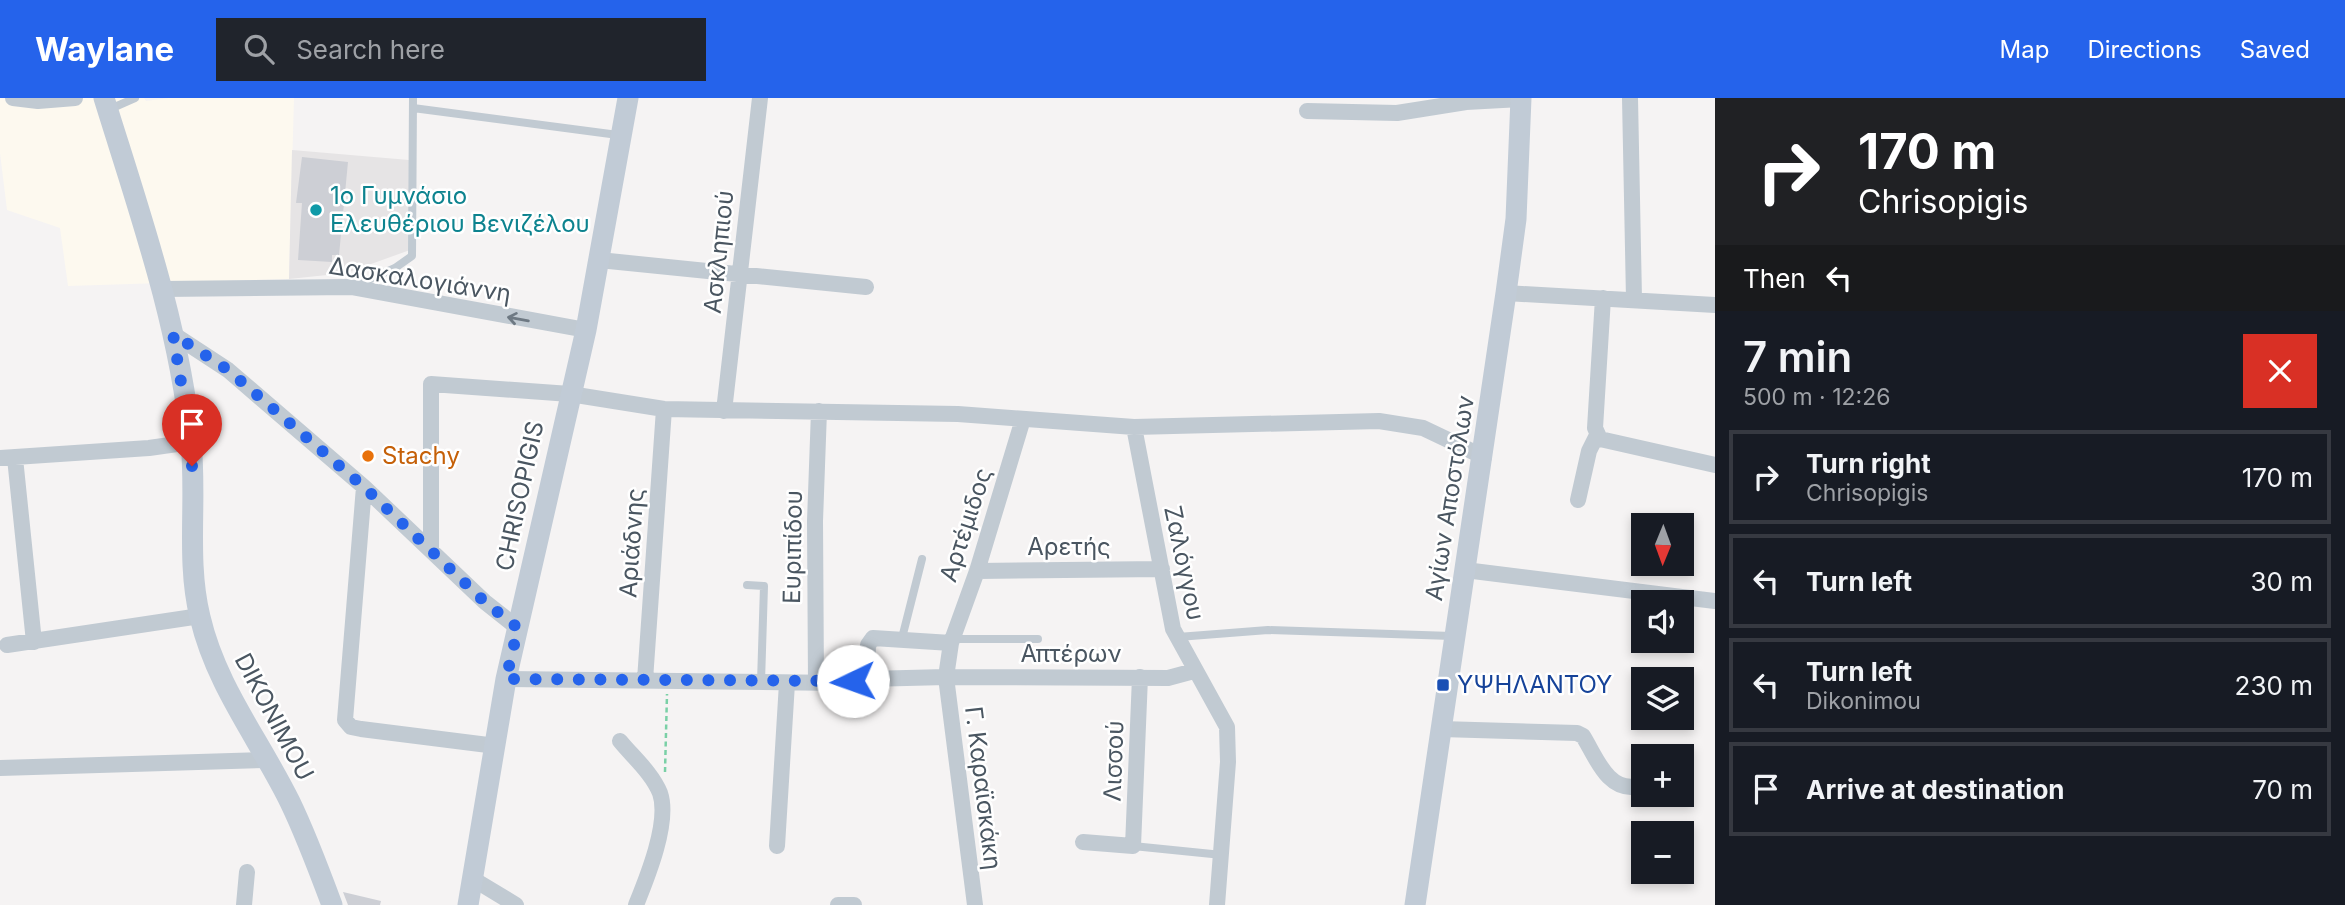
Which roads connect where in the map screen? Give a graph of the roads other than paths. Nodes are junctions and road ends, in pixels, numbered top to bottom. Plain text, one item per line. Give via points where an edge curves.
1 (13, 98) edge
2 (75, 98) edge
3 (135, 98) edge
4 (413, 98) edge
5 (628, 98) edge
6 (760, 98) edge
7 (1521, 98) edge
8 (1630, 98) edge
9 (106, 104) edge
10 (413, 108) junction
11 (1307, 111) dead end
12 (621, 136) junction
13 (598, 260) junction
14 (741, 275) junction
15 (351, 287) junction
16 (866, 287) dead end
17 (163, 289) junction
18 (1506, 293) junction
19 (1603, 298) junction
20 (1634, 299) junction
21 (1715, 305) edge
22 (586, 330) junction
23 (173, 334) junction
24 (569, 394) junction
25 (664, 409) junction
26 (724, 411) junction
27 (819, 411) junction
28 (1023, 419) junction
29 (1134, 427) junction
30 (1597, 435) junction
31 (191, 442) junction
32 (1484, 457) junction
33 (7, 458) edge
34 (1715, 465) edge
35 (364, 487) junction
36 (1578, 500) dead end
37 (431, 548) junction
38 (922, 559) dead end
39 (1162, 569) junction
40 (1465, 570) junction
41 (977, 571) junction
42 (747, 585) dead end
43 (1715, 601) edge
44 (200, 616) junction
45 (518, 628) junction
46 (1455, 636) junction
47 (902, 638) junction
48 (1177, 638) junction
49 (1038, 639) dead end
50 (952, 641) junction
51 (34, 642) junction
52 (7, 645) dead end
53 (1194, 671) junction
54 (946, 677) junction
55 (1140, 677) junction
56 (506, 679) junction
57 (867, 679) junction
58 (645, 680) junction
59 (761, 682) junction
60 (787, 683) junction
61 (816, 683) junction
62 (1441, 729) junction
63 (620, 741) dead end
64 (496, 746) junction
65 (266, 760) junction
66 (0, 768) edge
67 (1631, 788) edge
68 (1083, 842) dead end
69 (777, 846) dead end
70 (1133, 846) junction
71 (1222, 855) junction
72 (247, 872) dead end
73 (473, 879) junction
74 (244, 905) edge
75 (332, 905) edge
76 (468, 905) edge
77 (516, 905) edge
78 (636, 905) edge
79 (838, 905) edge
80 (855, 905) edge
81 (975, 905) edge
82 (1217, 905) edge
83 (1415, 905) edge

1 - 2 street
3 - 9 lane
4 - 10 lane
5 - 12 street, CHRISOPIGIS
6 - 14 street, Ασκληπιού
7 - 11 street via 1397,114
7 - 18 street, Αγίων Αποστόλων via 1516,219
8 - 20 street
9 - 17 street, DIKONIMOU
10 - 12 lane
10 - 15 lane via 412,256
12 - 13 street, CHRISOPIGIS
13 - 14 street
13 - 22 street, CHRISOPIGIS
14 - 16 street
14 - 26 street, Ασκληπιού
15 - 17 street, Δασκαλογιάννη
22 -> 15 street, Δασκαλογιάννη
17 - 23 street, DIKONIMOU
18 - 19 street
18 - 32 street, Αγίων Αποστόλων
19 - 20 street
19 - 30 street
20 - 21 street
22 - 24 street, CHRISOPIGIS
23 - 31 street, DIKONIMOU
23 - 35 street via 228,370
24 - 25 street
24 - 37 street via 431,384
24 - 45 street, CHRISOPIGIS
25 - 26 street
25 - 58 street, Αριάδνης
26 - 27 street
27 - 28 street
27 - 61 street, Ευριπίδου
28 - 29 street
28 - 41 street, Αρτέμιδος
29 - 32 street via 1379,421 1423,428
29 - 39 street, Ζαλόγγου
30 - 34 street via 1604,442
30 - 36 street
31 - 33 street
31 - 44 street, DIKONIMOU via 194,583
32 - 40 street, Αγίων Αποστόλων
33 - 51 street
35 - 37 street
35 - 64 street via 345,720 360,729
37 - 45 street
38 - 47 lane
39 - 41 street, Αρετής
39 - 48 street, Ζαλόγγου
40 - 43 street
40 - 46 street, Αγίων Αποστόλων
41 - 50 street, Αρτέμιδος
42 - 59 lane via 764,586
44 - 51 street
44 - 65 street, DIKONIMOU via 222,683
45 - 56 street, CHRISOPIGIS
46 - 48 lane via 1268,630
46 - 62 street, Αγίων Αποστόλων
47 - 50 street
47 - 57 street via 869,641
48 - 53 street, Ζαλόγγου
49 - 50 lane
50 - 54 street, Γ. Καραϊσκάκη
51 - 52 street
53 - 55 street, Απτέρων via 1168,678
53 - 71 street, Ζαλόγγου via 1227,727
54 - 55 street, Απτέρων
54 - 57 street, Γ. Καραϊσκάκη
54 - 81 street, Γ. Καραϊσκάκη
55 - 70 street, Λισσού
56 - 58 street, Γ. Καραϊσκάκη
56 - 64 street, CHRISOPIGIS
57 - 61 street, Γ. Καραϊσκάκη
58 - 59 street, Γ. Καραϊσκάκη
59 - 60 street, Γ. Καραϊσκάκη
60 - 61 street, Γ. Καραϊσκάκη
60 - 69 street
62 - 67 street via 1577,733 1612,782
62 - 83 street, Αγίων Αποστόλων
63 - 78 street via 661,796 659,833
64 - 73 street, CHRISOPIGIS
65 - 66 street
65 - 75 street, DIKONIMOU via 290,802
68 - 70 street
70 - 71 lane
71 - 82 street, Ζαλόγγου
72 - 74 street
73 - 76 street, CHRISOPIGIS
73 - 77 street
79 - 80 street

